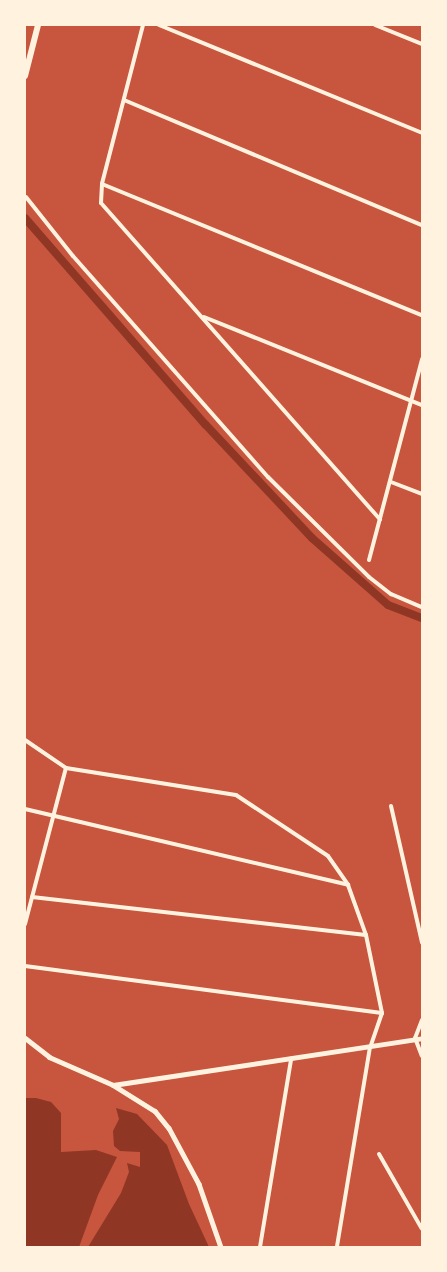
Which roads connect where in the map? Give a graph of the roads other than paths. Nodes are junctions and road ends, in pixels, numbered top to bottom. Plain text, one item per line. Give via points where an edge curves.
1 (38, 25) edge
2 (143, 25) edge
3 (159, 25) edge
4 (375, 25) edge
5 (422, 44) edge
6 (25, 76) edge
7 (124, 100) junction
8 (422, 133) edge
9 (102, 184) junction
10 (26, 197) edge
11 (422, 225) edge
12 (422, 315) edge
13 (204, 317) junction
14 (422, 360) edge
15 (412, 401) junction
16 (422, 405) edge
17 (391, 482) junction
18 (422, 494) edge
19 (380, 519) junction
20 (369, 560) dead end
21 (422, 608) edge
22 (25, 740) edge
23 (66, 768) junction
24 (391, 806) dead end
25 (25, 808) edge
26 (54, 814) junction
27 (348, 885) junction
28 (32, 897) junction
29 (25, 924) edge
30 (366, 935) junction
31 (422, 943) edge
32 (25, 966) edge
33 (382, 1013) junction
34 (422, 1020) edge
35 (25, 1038) edge
36 (415, 1038) junction
37 (422, 1038) edge
38 (370, 1046) junction
39 (422, 1056) edge
40 (291, 1059) junction
41 (113, 1086) junction
42 (379, 1154) dead end
43 (422, 1229) edge
44 (221, 1247) edge
45 (260, 1247) edge
46 (338, 1247) edge

1 - 6 highway
2 - 7 street
3 - 8 street
4 - 5 street
7 - 9 street
7 - 11 street
9 - 12 street
9 - 13 street via 101,204 107,212
10 - 21 street via 73,256 275,484 369,577 391,594
13 - 15 street
13 - 19 street
14 - 15 street
15 - 16 street
15 - 17 street
17 - 18 street
17 - 19 street
19 - 20 street
22 - 23 street
23 - 26 street
23 - 27 street via 236,795 328,856
24 - 31 street
25 - 26 street
26 - 27 street
26 - 28 street
27 - 30 street
28 - 29 street
28 - 30 street
30 - 33 street
32 - 33 street
33 - 38 street
34 - 36 street
35 - 41 main road via 49,1057
36 - 37 street
36 - 38 street
36 - 39 street
38 - 40 street
38 - 46 street
40 - 41 street via 246,1063
40 - 45 street
41 - 44 street via 155,1111 170,1128 199,1184
42 - 43 street

